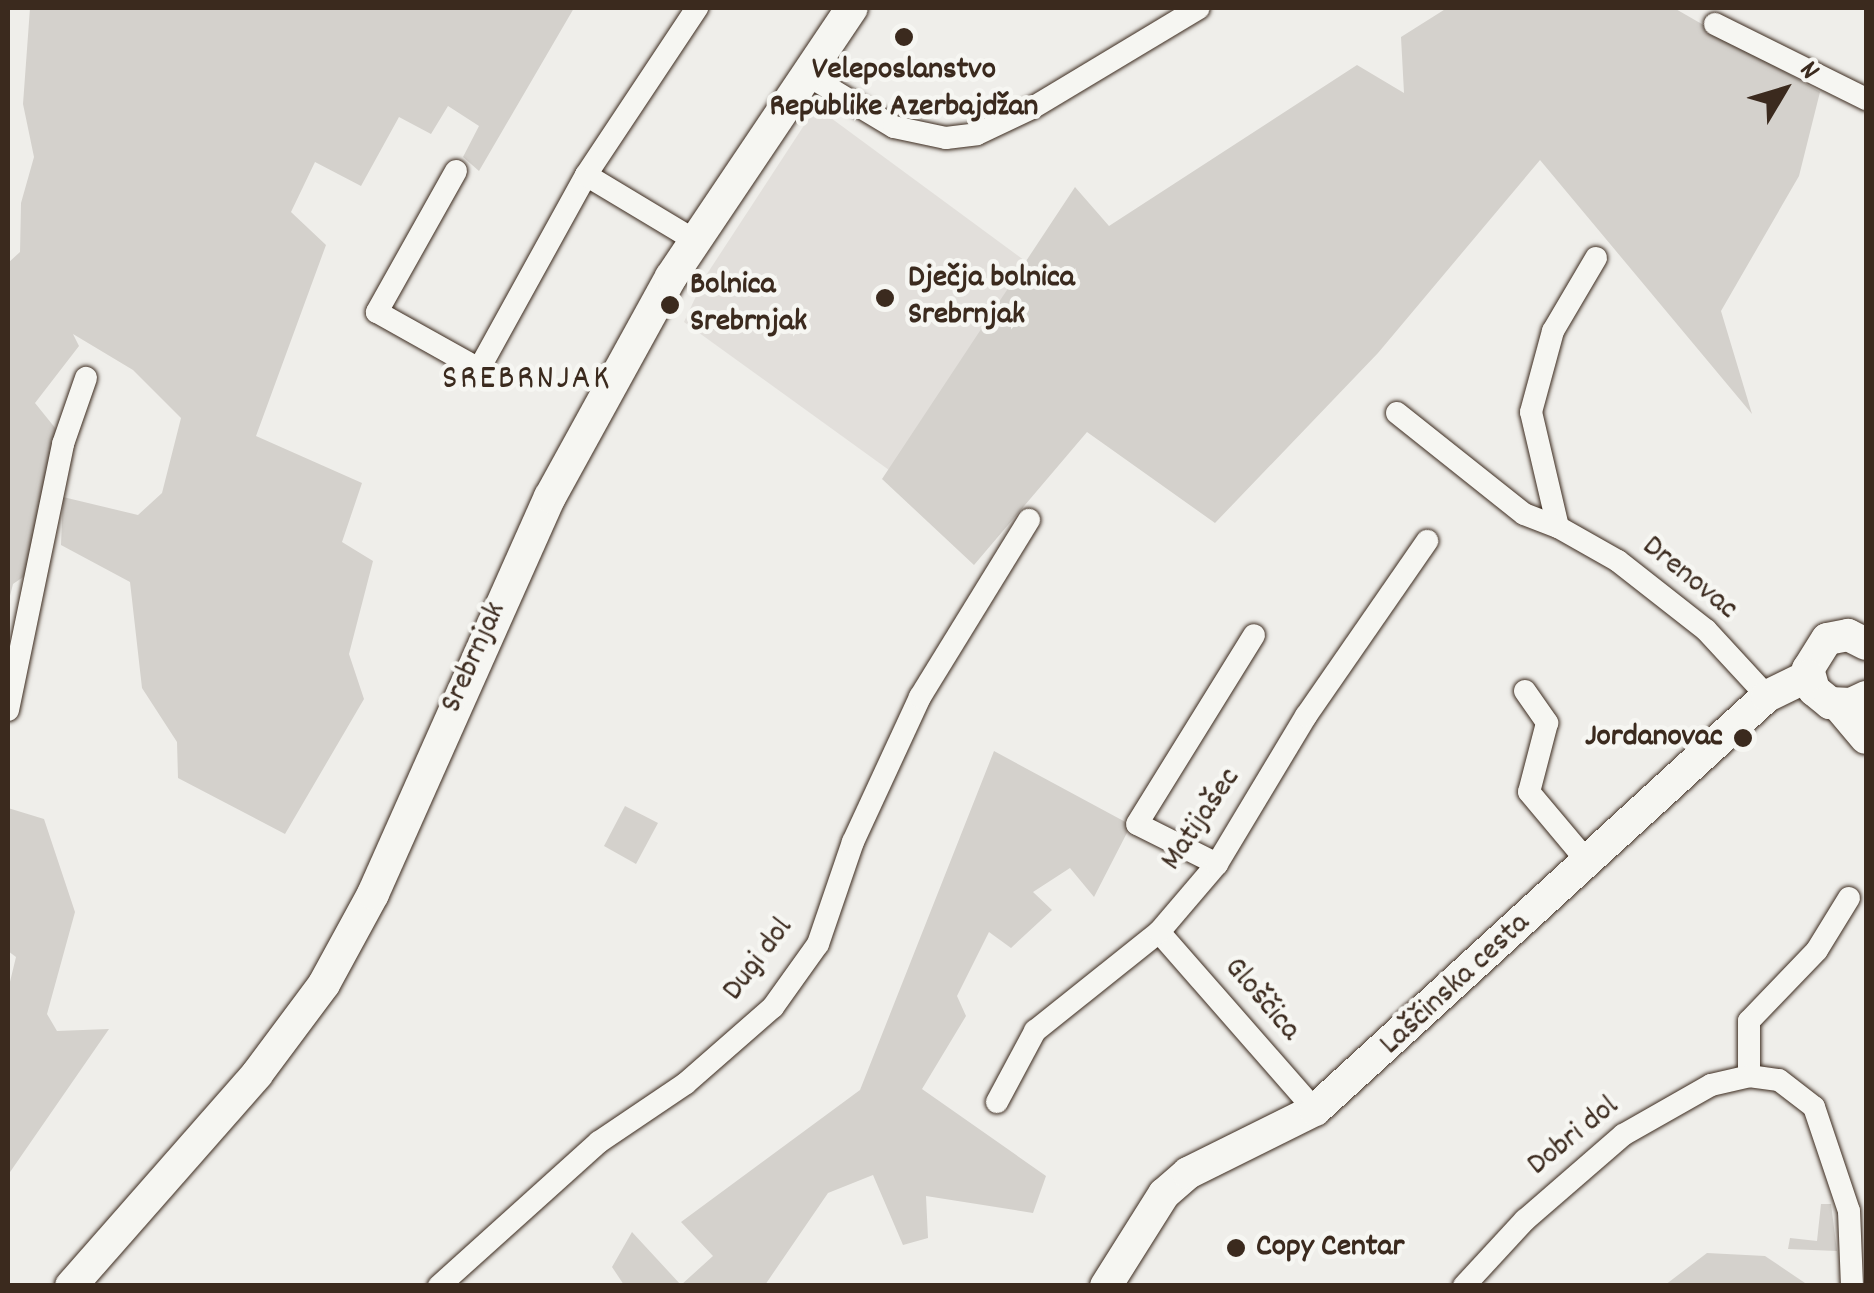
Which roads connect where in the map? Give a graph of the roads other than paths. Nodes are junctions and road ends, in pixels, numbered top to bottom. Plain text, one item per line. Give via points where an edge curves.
1 (697, 8) edge
2 (852, 8) edge
3 (1200, 8) edge
4 (1715, 24) dead end
5 (804, 73) junction
6 (1866, 99) edge
7 (456, 171) dead end
8 (586, 175) junction
9 (694, 240) junction
10 (1596, 258) dead end
11 (86, 378) dead end
12 (1397, 413) dead end
13 (1029, 520) dead end
14 (1558, 527) junction
15 (1427, 542) dead end
16 (1858, 632) edge
17 (1254, 635) dead end
18 (1808, 676) junction
19 (1525, 691) dead end
20 (1768, 696) junction
21 (1852, 701) edge
22 (8, 710) edge
23 (1866, 738) edge
24 (1587, 861) junction
25 (1217, 864) junction
26 (1850, 898) dead end
27 (1159, 932) junction
28 (1749, 1076) junction
29 (998, 1102) dead end
30 (1315, 1110) junction
31 (71, 1286) edge
32 (439, 1286) edge
33 (1106, 1286) edge
34 (1464, 1286) edge
35 (1852, 1286) edge

1 - 8 street
2 - 5 main road, Srebrnjak
3 - 5 street via 977,134 946,138 894,127
4 - 6 street
5 - 9 main road, Srebrnjak
7 - 8 street via 377,312 479,369
8 - 9 street
9 - 31 main road, Srebrnjak via 527,544 341,955 257,1074
10 - 14 street via 1553,331 1531,412
11 - 22 street via 63,444
12 - 14 street, Drenovac via 1524,514
13 - 32 street, Dugi dol via 920,698 853,842 818,944 773,1007 685,1084 599,1142
14 - 20 street, Drenovac via 1618,561 1706,630
15 - 25 street, Matijašec via 1306,716
16 - 18 main road via 1813,652
17 - 25 street via 1137,824
18 - 20 main road, Laščinska cesta
18 - 21 main road via 1820,697
19 - 24 street via 1547,722 1530,792
20 - 24 main road, Laščinska cesta
21 - 23 main road
24 - 30 main road, Laščinska cesta
25 - 27 street, Matijašec
26 - 28 street via 1817,950 1749,1020
27 - 29 street, Matijašec via 1035,1031
27 - 30 street, Gloščica
28 - 34 street, Dobri dol via 1695,1092 1623,1135 1524,1220
28 - 35 street via 1779,1080 1814,1107 1849,1211
30 - 33 main road, Laščinska cesta via 1188,1173 1135,1232

